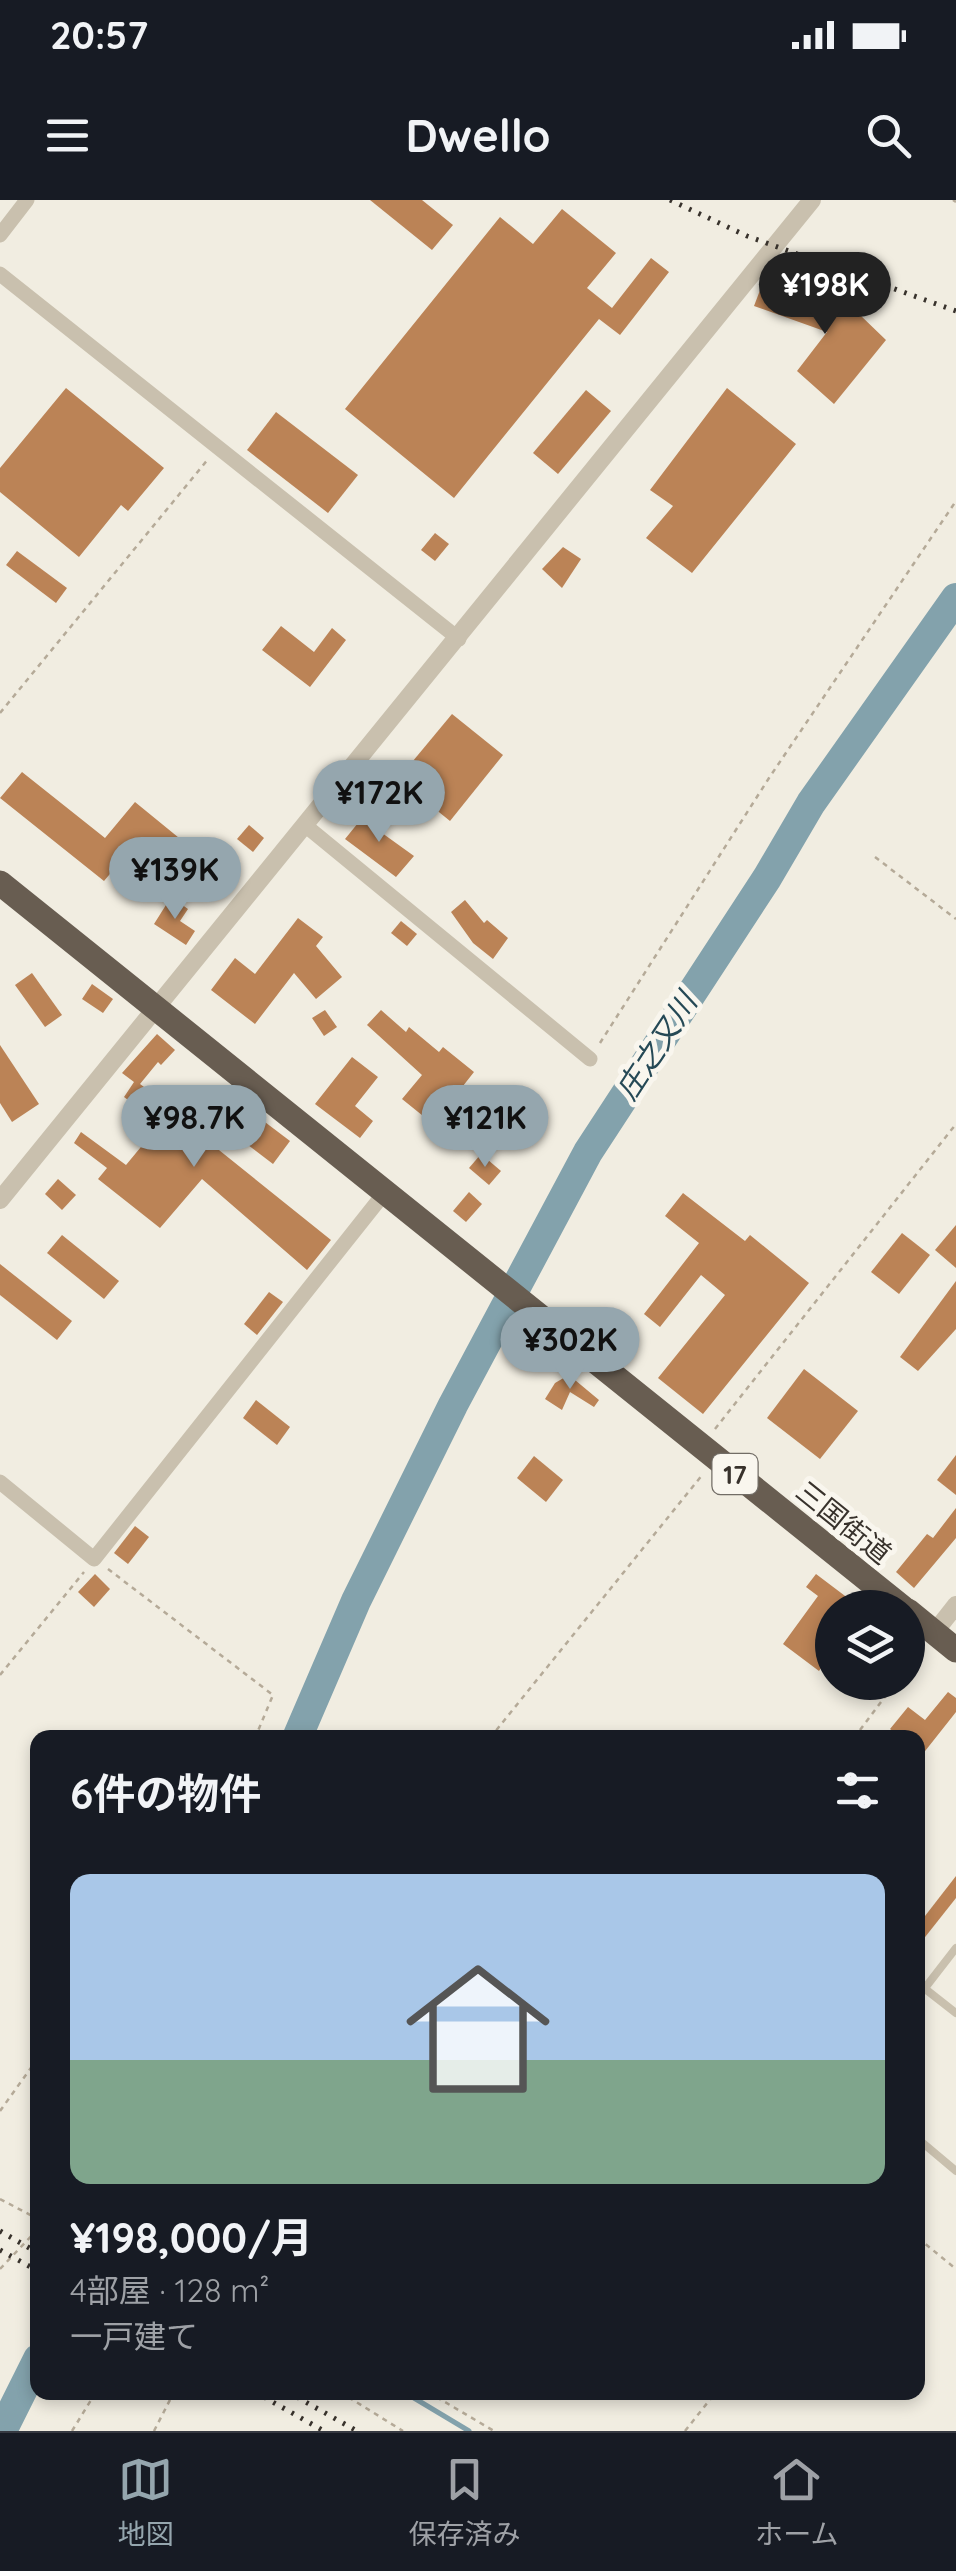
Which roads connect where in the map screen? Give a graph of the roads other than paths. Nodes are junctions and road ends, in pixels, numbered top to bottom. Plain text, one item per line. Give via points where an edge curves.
1 (27, 200) edge
2 (812, 200) edge
3 (0, 235) edge
4 (0, 274) edge
5 (459, 639) junction
6 (306, 826) junction
7 (0, 883) edge
8 (157, 1009) junction
9 (590, 1058) road end
10 (386, 1191) junction
11 (0, 1200) edge
12 (0, 1482) edge
13 (881, 1590) edge
14 (956, 1605) edge
15 (925, 1625) edge
16 (934, 1632) junction
17 (956, 1650) edge
18 (956, 1948) edge
19 (925, 1987) edge
20 (925, 1989) edge
21 (956, 2014) edge
22 (925, 2145) edge
23 (956, 2171) edge

1 - 3 street
2 - 5 street
4 - 5 street
5 - 6 street
6 - 8 street
6 - 9 street
7 - 8 highway, 三国街道 / 17
8 - 10 highway, 三国街道 / 17
8 - 11 street
10 - 12 street via 94,1559
10 - 13 highway, 三国街道 / 17
14 - 16 street
15 - 16 highway, 三国街道 / 17
16 - 17 highway, 三国街道 / 17
18 - 19 lane
20 - 21 lane
22 - 23 lane

